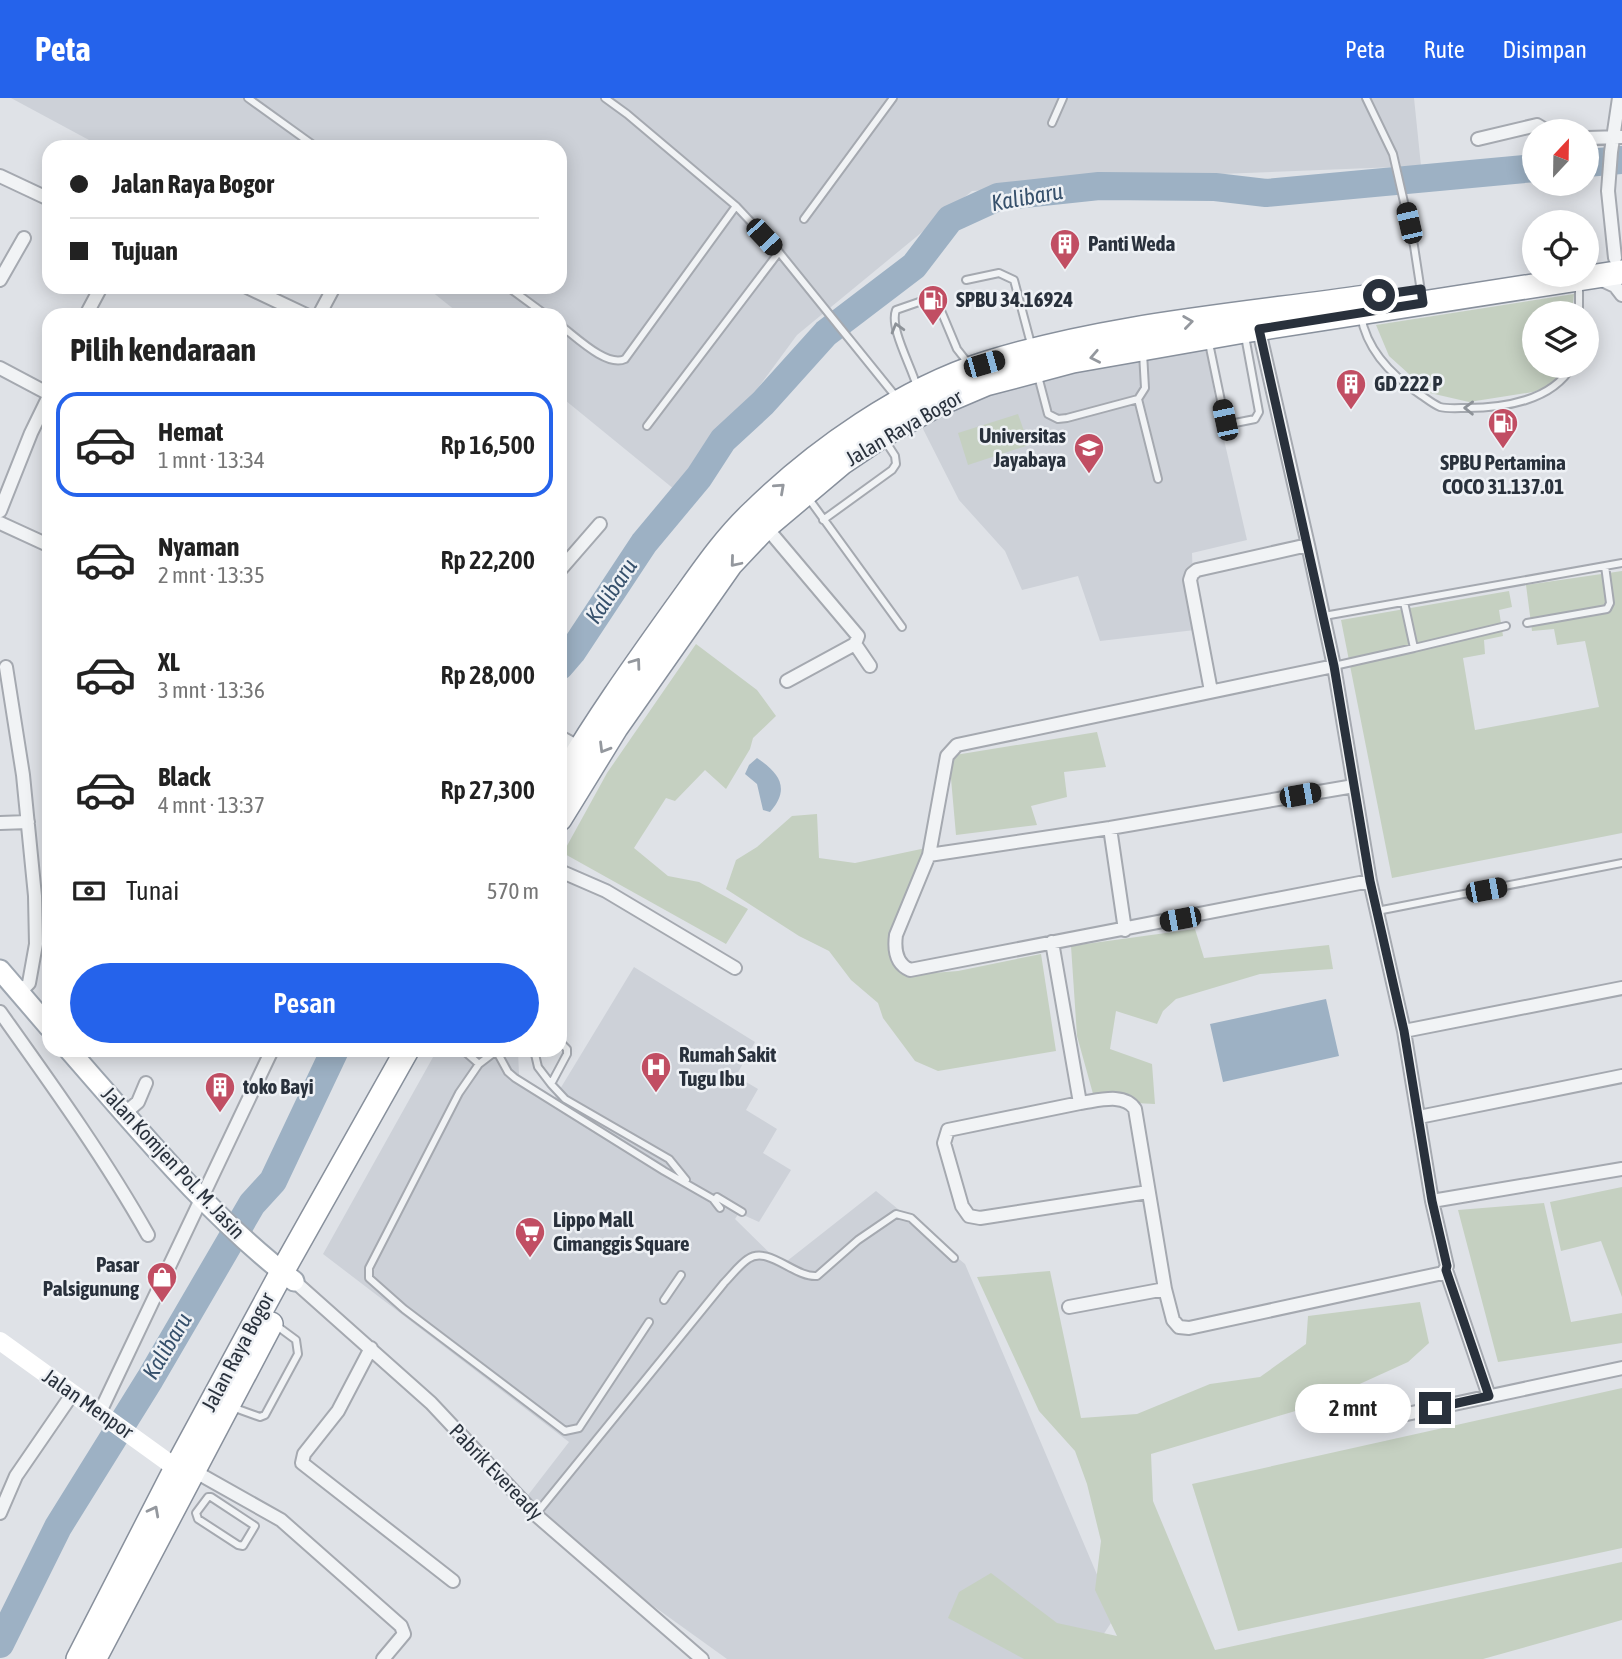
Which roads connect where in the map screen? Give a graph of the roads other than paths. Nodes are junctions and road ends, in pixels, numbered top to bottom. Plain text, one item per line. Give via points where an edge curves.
1 (248, 98) edge
2 (605, 98) edge
3 (892, 98) edge
4 (1063, 98) edge
5 (1366, 98) edge
6 (1619, 98) edge
7 (1052, 123) dead end
8 (1522, 129) edge
9 (1618, 137) edge
10 (1600, 138) edge
11 (1478, 139) dead end
12 (306, 140) edge
13 (0, 176) edge
14 (42, 196) edge
15 (736, 206) junction
16 (804, 219) dead end
17 (24, 238) dead end
18 (779, 252) junction
19 (1620, 262) edge
20 (1599, 269) edge
21 (1522, 273) edge
22 (1599, 279) edge
23 (0, 280) edge
24 (966, 280) dead end
25 (1522, 282) edge
26 (262, 294) edge
27 (518, 294) edge
28 (1622, 295) edge
29 (1422, 296) junction
30 (1359, 306) junction
31 (291, 308) edge
32 (536, 308) edge
33 (1252, 324) junction
34 (567, 330) edge
35 (1208, 337) junction
36 (1143, 348) junction
37 (1035, 360) junction
38 (0, 368) edge
39 (973, 368) junction
40 (1563, 378) edge
41 (42, 389) edge
42 (1138, 399) junction
43 (910, 404) junction
44 (42, 406) edge
45 (647, 426) dead end
46 (882, 436) junction
47 (1158, 479) dead end
48 (804, 493) junction
49 (0, 511) edge
50 (823, 520) junction
51 (0, 523) edge
52 (600, 524) dead end
53 (766, 527) junction
54 (42, 542) edge
55 (1308, 545) junction
56 (567, 562) edge
57 (1622, 563) edge
58 (1605, 566) junction
59 (1404, 602) junction
60 (1324, 617) junction
61 (1527, 623) dead end
62 (1506, 626) dead end
63 (902, 628) dead end
64 (855, 644) junction
65 (1414, 648) junction
66 (870, 666) dead end
67 (1334, 666) junction
68 (6, 667) dead end
69 (787, 681) dead end
70 (1211, 691) junction
71 (570, 743) edge
72 (1354, 786) junction
73 (567, 808) edge
74 (0, 822) edge
75 (27, 822) junction
76 (1110, 828) junction
77 (929, 855) junction
78 (1622, 863) edge
79 (567, 874) edge
80 (1370, 881) junction
81 (1377, 911) junction
82 (1125, 930) junction
83 (1052, 942) junction
84 (735, 968) dead end
85 (0, 970) edge
86 (1622, 988) edge
87 (19, 993) junction
88 (0, 1012) edge
89 (42, 1019) edge
90 (1404, 1031) junction
91 (75, 1057) edge
92 (269, 1057) edge
93 (403, 1057) edge
94 (420, 1057) edge
95 (471, 1057) edge
96 (488, 1057) edge
97 (500, 1057) edge
98 (535, 1057) edge
99 (565, 1057) edge
100 (479, 1064) junction
101 (1622, 1076) edge
102 (146, 1083) dead end
103 (551, 1084) junction
104 (1080, 1103) junction
105 (124, 1114) junction
106 (1419, 1117) junction
107 (1622, 1169) edge
108 (1148, 1192) junction
109 (200, 1199) junction
110 (1432, 1201) junction
111 (720, 1208) dead end
112 (742, 1212) dead end
113 (148, 1234) dead end
114 (954, 1258) dead end
115 (1446, 1270) junction
116 (681, 1275) dead end
117 (288, 1276) junction
118 (1165, 1289) junction
119 (664, 1300) dead end
120 (1069, 1307) dead end
121 (272, 1322) junction
122 (649, 1322) dead end
123 (0, 1341) edge
124 (371, 1348) junction
125 (1622, 1368) edge
126 (74, 1393) junction
127 (1489, 1396) junction
128 (228, 1406) junction
129 (1407, 1414) dead end
130 (106, 1416) junction
131 (185, 1469) junction
132 (193, 1497) junction
133 (0, 1513) edge
134 (536, 1515) junction
135 (453, 1581) dead end
136 (78, 1659) edge
137 (95, 1659) edge
138 (383, 1659) edge
139 (702, 1659) edge

1 - 12 lane
2 - 15 lane
3 - 16 lane
4 - 7 lane
5 - 29 lane via 1394,154
6 - 9 street
8 - 11 street
9 - 10 street
9 - 19 street via 1611,152 1608,191
13 - 14 street
15 - 18 lane
15 - 34 lane via 625,359 608,360
17 - 23 street
18 - 43 lane via 852,343
18 - 45 lane
19 - 20 highway, Jalan Raya Bogor
21 - 29 highway, Jalan Raya Bogor
22 - 28 street
24 - 37 lane via 999,273 1014,280
25 - 29 highway, Jalan Raya Bogor
26 - 31 street
27 - 32 lane
29 - 30 highway, Jalan Raya Bogor
30 - 33 highway, Jalan Raya Bogor
40 -> 30 lane via 1515,404 1441,407 1389,371 1363,330
33 - 35 highway, Jalan Raya Bogor
33 - 35 lane via 1259,412 1255,419 1235,424 1225,420
37 -> 33 highway, Jalan Raya Bogor via 1115,333
33 - 55 street
35 - 36 highway, Jalan Raya Bogor
36 -> 37 highway, Jalan Raya Bogor
36 - 42 lane via 1145,388
37 - 39 highway, Jalan Raya Bogor
37 - 42 lane via 1041,395 1054,418
37 - 43 highway, Jalan Raya Bogor via 959,394
38 - 41 street
39 - 43 highway, Jalan Raya Bogor
43 -> 39 lane via 913,370 894,323 896,310 922,301 939,306 957,349
42 - 47 lane
43 - 46 highway, Jalan Raya Bogor
71 -> 43 highway, Jalan Raya Bogor via 752,513 831,446
44 - 49 street
46 - 48 highway, Jalan Raya Bogor
46 - 50 lane via 895,456 892,470
48 - 50 lane
48 - 53 highway, Jalan Raya Bogor
50 - 63 lane
51 - 54 street
52 - 56 street
53 - 64 street via 857,633
53 -> 73 highway, Jalan Raya Bogor via 731,564 616,728
55 - 60 street
55 - 70 street via 1192,574
57 - 58 lane
58 - 59 lane
58 - 61 lane via 1607,609
59 - 60 lane
59 - 65 lane
60 - 67 street
62 - 65 lane
64 - 66 street
64 - 69 street
65 - 67 lane
67 - 70 street
67 - 72 street
68 - 75 street
70 - 77 street via 957,745 947,756
72 - 76 street
72 - 80 street
74 - 75 street
75 - 87 street via 36,944 29,983
76 - 77 street
76 - 82 street
77 - 83 street via 896,935 897,957 905,967 911,970
78 - 81 lane
79 - 84 street via 606,891
80 - 81 street
80 - 82 street
81 - 90 street
82 - 83 street
83 - 104 street
85 - 87 main road
86 - 90 street
87 - 89 main road
88 - 113 street via 71,1112
90 - 106 street
91 - 105 main road, Jalan Komjen Pol. M. Jasin
92 - 109 street
93 - 117 highway, Jalan Raya Bogor
94 - 117 highway, Jalan Raya Bogor
95 - 100 lane
96 - 100 lane
97 - 111 lane via 515,1078 713,1199
98 - 103 lane via 537,1067
99 - 103 lane
100 - 122 lane via 458,1093 375,1255 369,1278 565,1432 579,1428
101 - 106 street
102 - 105 street via 138,1102
103 - 112 lane via 565,1099 668,1159 687,1180
104 - 108 street via 1120,1099 1132,1104
104 - 108 street via 948,1130 944,1143 965,1212 980,1218
105 - 109 main road, Jalan Komjen Pol. M. Jasin
106 - 110 street
107 - 110 street
108 - 118 street
109 - 117 main road, Jalan Komjen Pol. M. Jasin
109 - 130 street
110 - 115 street
114 - 134 lane via 911,1218 896,1214 817,1276 804,1275 763,1255 747,1259
115 - 118 street via 1189,1328 1173,1320
115 - 127 street
116 - 119 lane
117 - 121 highway, Jalan Raya Bogor
117 - 124 street, Pabrik Eveready
117 - 131 highway, Jalan Raya Bogor
118 - 120 street
121 - 128 highway, Jalan Raya Bogor
121 - 128 lane via 296,1340 298,1354 265,1415
123 - 126 street, Jalan Menpor
124 - 134 street, Pabrik Eveready via 431,1403
124 - 135 street via 338,1411 302,1463
125 - 127 street
126 - 130 street, Jalan Menpor
126 - 133 street via 16,1476
127 - 129 street
128 - 131 highway, Jalan Raya Bogor
130 - 131 street, Jalan Menpor
131 - 132 highway, Jalan Raya Bogor
136 -> 131 highway, Jalan Raya Bogor
131 - 138 street via 281,1520 401,1626 404,1634
132 - 132 lane via 198,1519 238,1545 247,1542 256,1526 211,1497
132 - 137 highway, Jalan Raya Bogor
134 - 139 street, Pabrik Eveready

